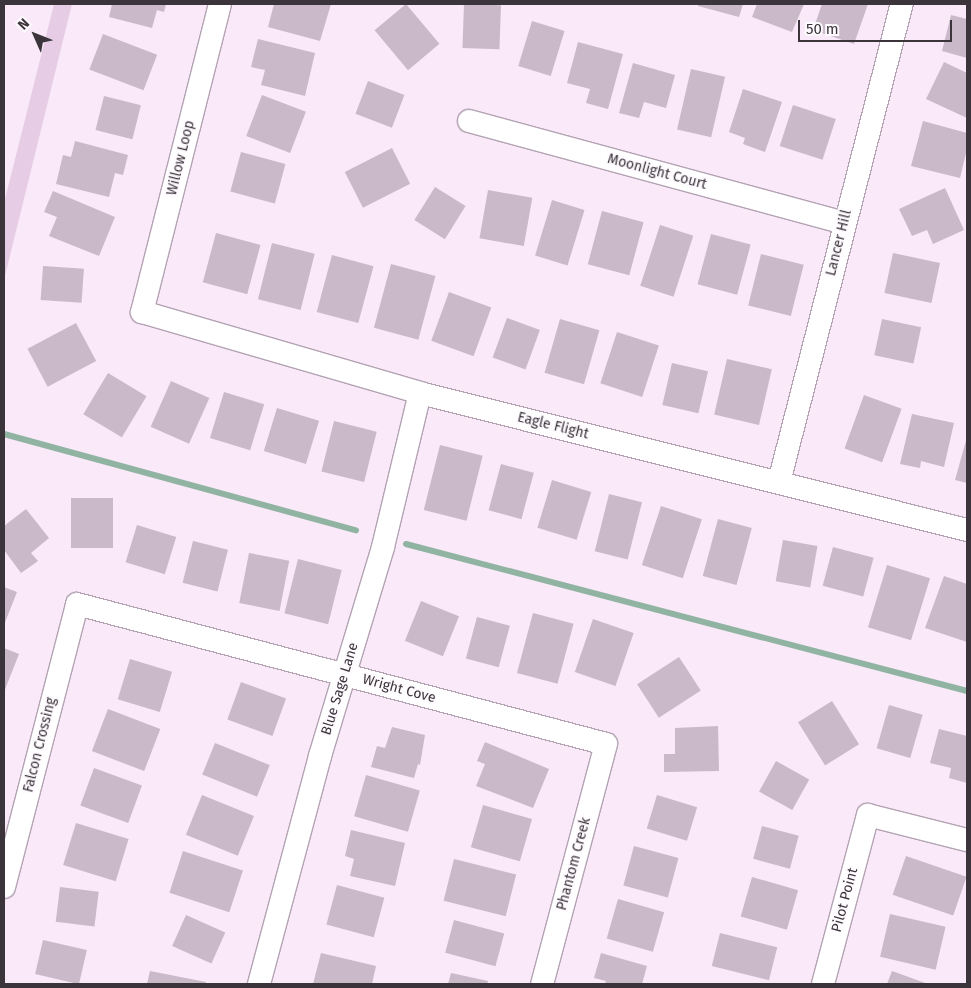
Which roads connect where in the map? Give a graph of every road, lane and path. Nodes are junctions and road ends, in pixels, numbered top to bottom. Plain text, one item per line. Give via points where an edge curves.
1 (220, 4) edge
2 (902, 4) edge
3 (469, 121) dead end
4 (844, 223) junction
5 (142, 312) joint
6 (420, 393) junction
7 (779, 482) junction
8 (967, 530) edge
9 (77, 604) joint
10 (345, 675) junction
11 (606, 744) joint
12 (967, 840) edge
13 (4, 887) edge
14 (259, 984) edge
15 (542, 984) edge
16 (823, 984) edge

1 - 5 street, Willow Loop
2 - 4 street, Lancer Hill
3 - 4 street, Moonlight Court
4 - 7 street, Lancer Hill
5 - 6 street, Eagle Flight
6 - 7 street, Eagle Flight
6 - 10 street, Blue Sage Lane via 382,547
7 - 8 street, Eagle Flight
9 - 10 street, Wright Cove
9 - 13 street, Falcon Crossing
10 - 11 street, Wright Cove
10 - 14 street, Blue Sage Lane
11 - 15 street, Phantom Creek
12 - 16 street, Pilot Point via 868,815

